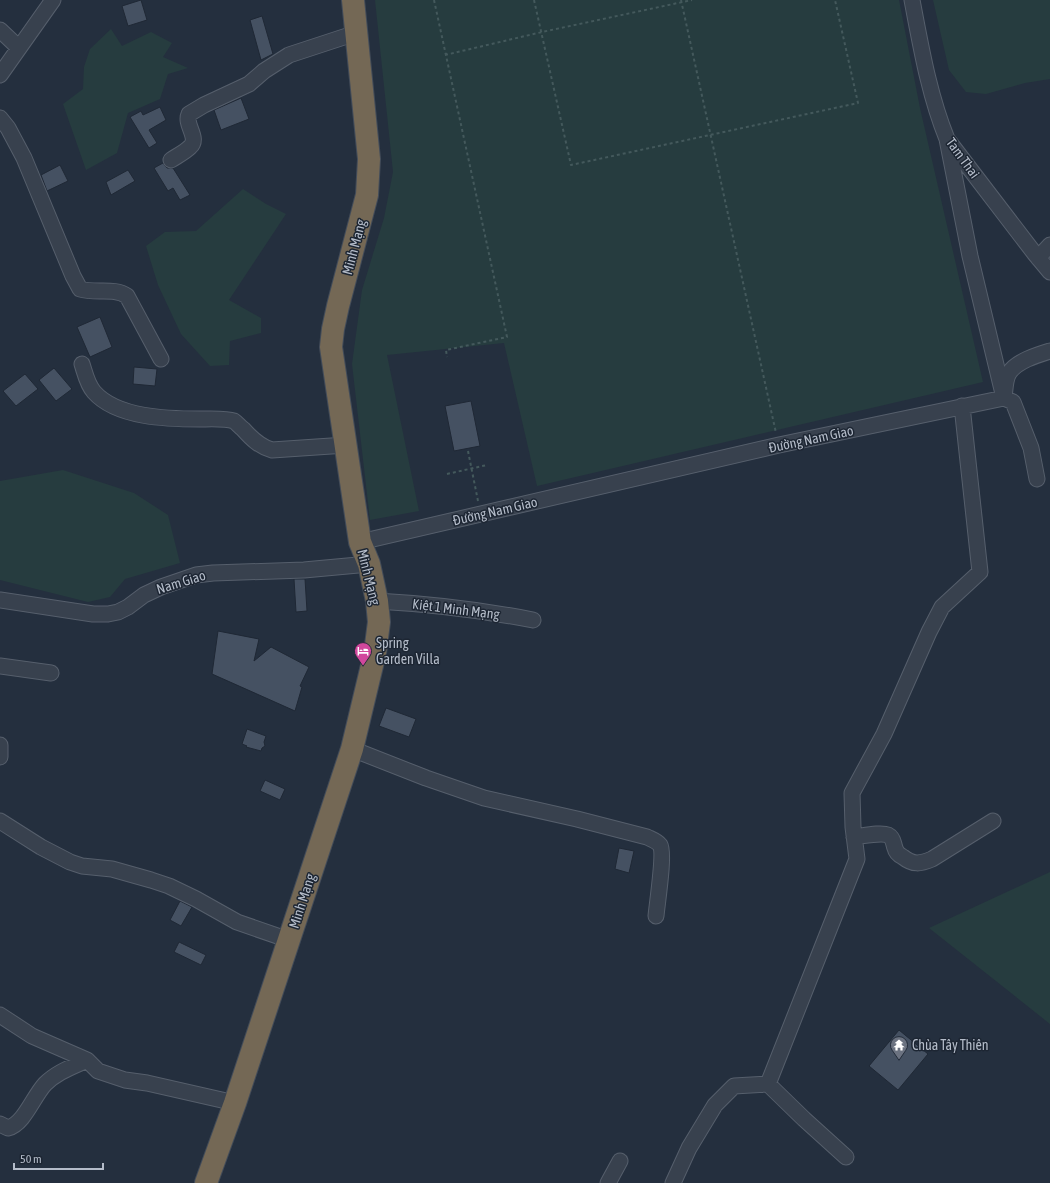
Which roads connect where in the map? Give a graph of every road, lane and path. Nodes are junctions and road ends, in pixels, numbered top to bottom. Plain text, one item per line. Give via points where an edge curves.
1 (52, 0) edge
2 (353, 0) edge
3 (434, 0) edge
4 (534, 0) edge
5 (692, 0) edge
6 (835, 0) edge
7 (912, 0) edge
8 (681, 1) edge
9 (0, 30) edge
10 (542, 32) junction
11 (356, 33) junction
12 (19, 48) junction
13 (445, 55) junction
14 (0, 75) edge
15 (0, 118) edge
16 (710, 135) junction
17 (947, 139) junction
18 (171, 160) dead end
19 (1050, 245) edge
20 (1038, 258) junction
21 (1050, 272) edge
22 (1050, 351) edge
23 (447, 357) dead end
24 (161, 359) dead end
25 (82, 364) dead end
26 (1004, 398) junction
27 (962, 406) junction
28 (346, 445) junction
29 (779, 445) junction
30 (468, 452) dead end
31 (487, 465) dead end
32 (472, 468) junction
33 (447, 474) dead end
34 (1037, 479) dead end
35 (481, 514) junction
36 (360, 542) junction
37 (369, 564) junction
38 (0, 600) edge
39 (378, 601) junction
40 (533, 620) dead end
41 (0, 666) edge
42 (51, 673) dead end
43 (0, 745) edge
44 (352, 749) junction
45 (0, 757) edge
46 (993, 821) dead end
47 (0, 822) edge
48 (854, 837) junction
49 (656, 916) dead end
50 (289, 940) junction
51 (0, 1015) edge
52 (87, 1060) junction
53 (768, 1084) junction
54 (235, 1103) junction
55 (0, 1124) edge
56 (846, 1157) dead end
57 (620, 1161) dead end
58 (206, 1183) edge
59 (608, 1183) edge
60 (673, 1183) edge

1 - 12 street
2 - 11 highway, Minh Mạng
3 - 13 path
4 - 10 path
5 - 8 path
6 - 16 path via 858,103
7 - 17 street, Tam Thai via 926,70
8 - 10 path
8 - 16 path
9 - 12 street
10 - 13 path
10 - 16 path via 570,165
11 - 18 street via 289,55 249,84 189,114 187,121 194,142
11 - 28 highway, Minh Mạng via 369,159 367,195 338,306 332,347
12 - 14 street
13 - 23 path via 508,337 446,350
15 - 24 street via 24,158 80,288 87,291 121,292 127,296
16 - 29 path
17 - 20 street, Tam Thai
17 - 26 street via 970,256
19 - 20 street
20 - 21 street, Tam Thai
22 - 26 street via 1024,361 1008,374
25 - 28 street via 94,392 116,408 169,419 234,421 264,448 272,450
26 - 27 street, Đường Nam Giao
26 - 34 street via 1013,402 1020,416 1031,448
27 - 29 street, Đường Nam Giao
27 - 48 street via 980,572 942,607 884,734 852,793
28 - 36 highway, Minh Mạng
29 - 35 street, Đường Nam Giao
30 - 32 path
31 - 32 path
32 - 33 path
32 - 35 path
35 - 36 street, Đường Nam Giao
36 - 37 highway, Minh Mạng
37 - 38 street, Nam Giao via 196,575 161,587 128,607 108,614
37 - 39 highway, Minh Mạng
39 - 40 street, Kiệt 1 Minh Mạng via 418,603
39 - 44 highway, Minh Mạng via 379,622 375,653
41 - 42 street
43 - 45 street
44 - 49 street via 461,791 647,837 657,842 662,856
44 - 50 highway, Minh Mạng
46 - 48 street via 921,864 907,861 898,854 894,848 893,838 889,835
47 - 50 street via 70,862 118,871 169,886 237,922
48 - 53 street via 857,859
50 - 54 highway, Minh Mạng
51 - 52 street via 32,1036
52 - 54 street via 98,1071 113,1076
52 - 55 street via 60,1072 45,1084 13,1127 8,1128
53 - 56 street
53 - 60 street via 734,1086 715,1105 689,1148
54 - 58 highway, Minh Mạng
57 - 59 street

